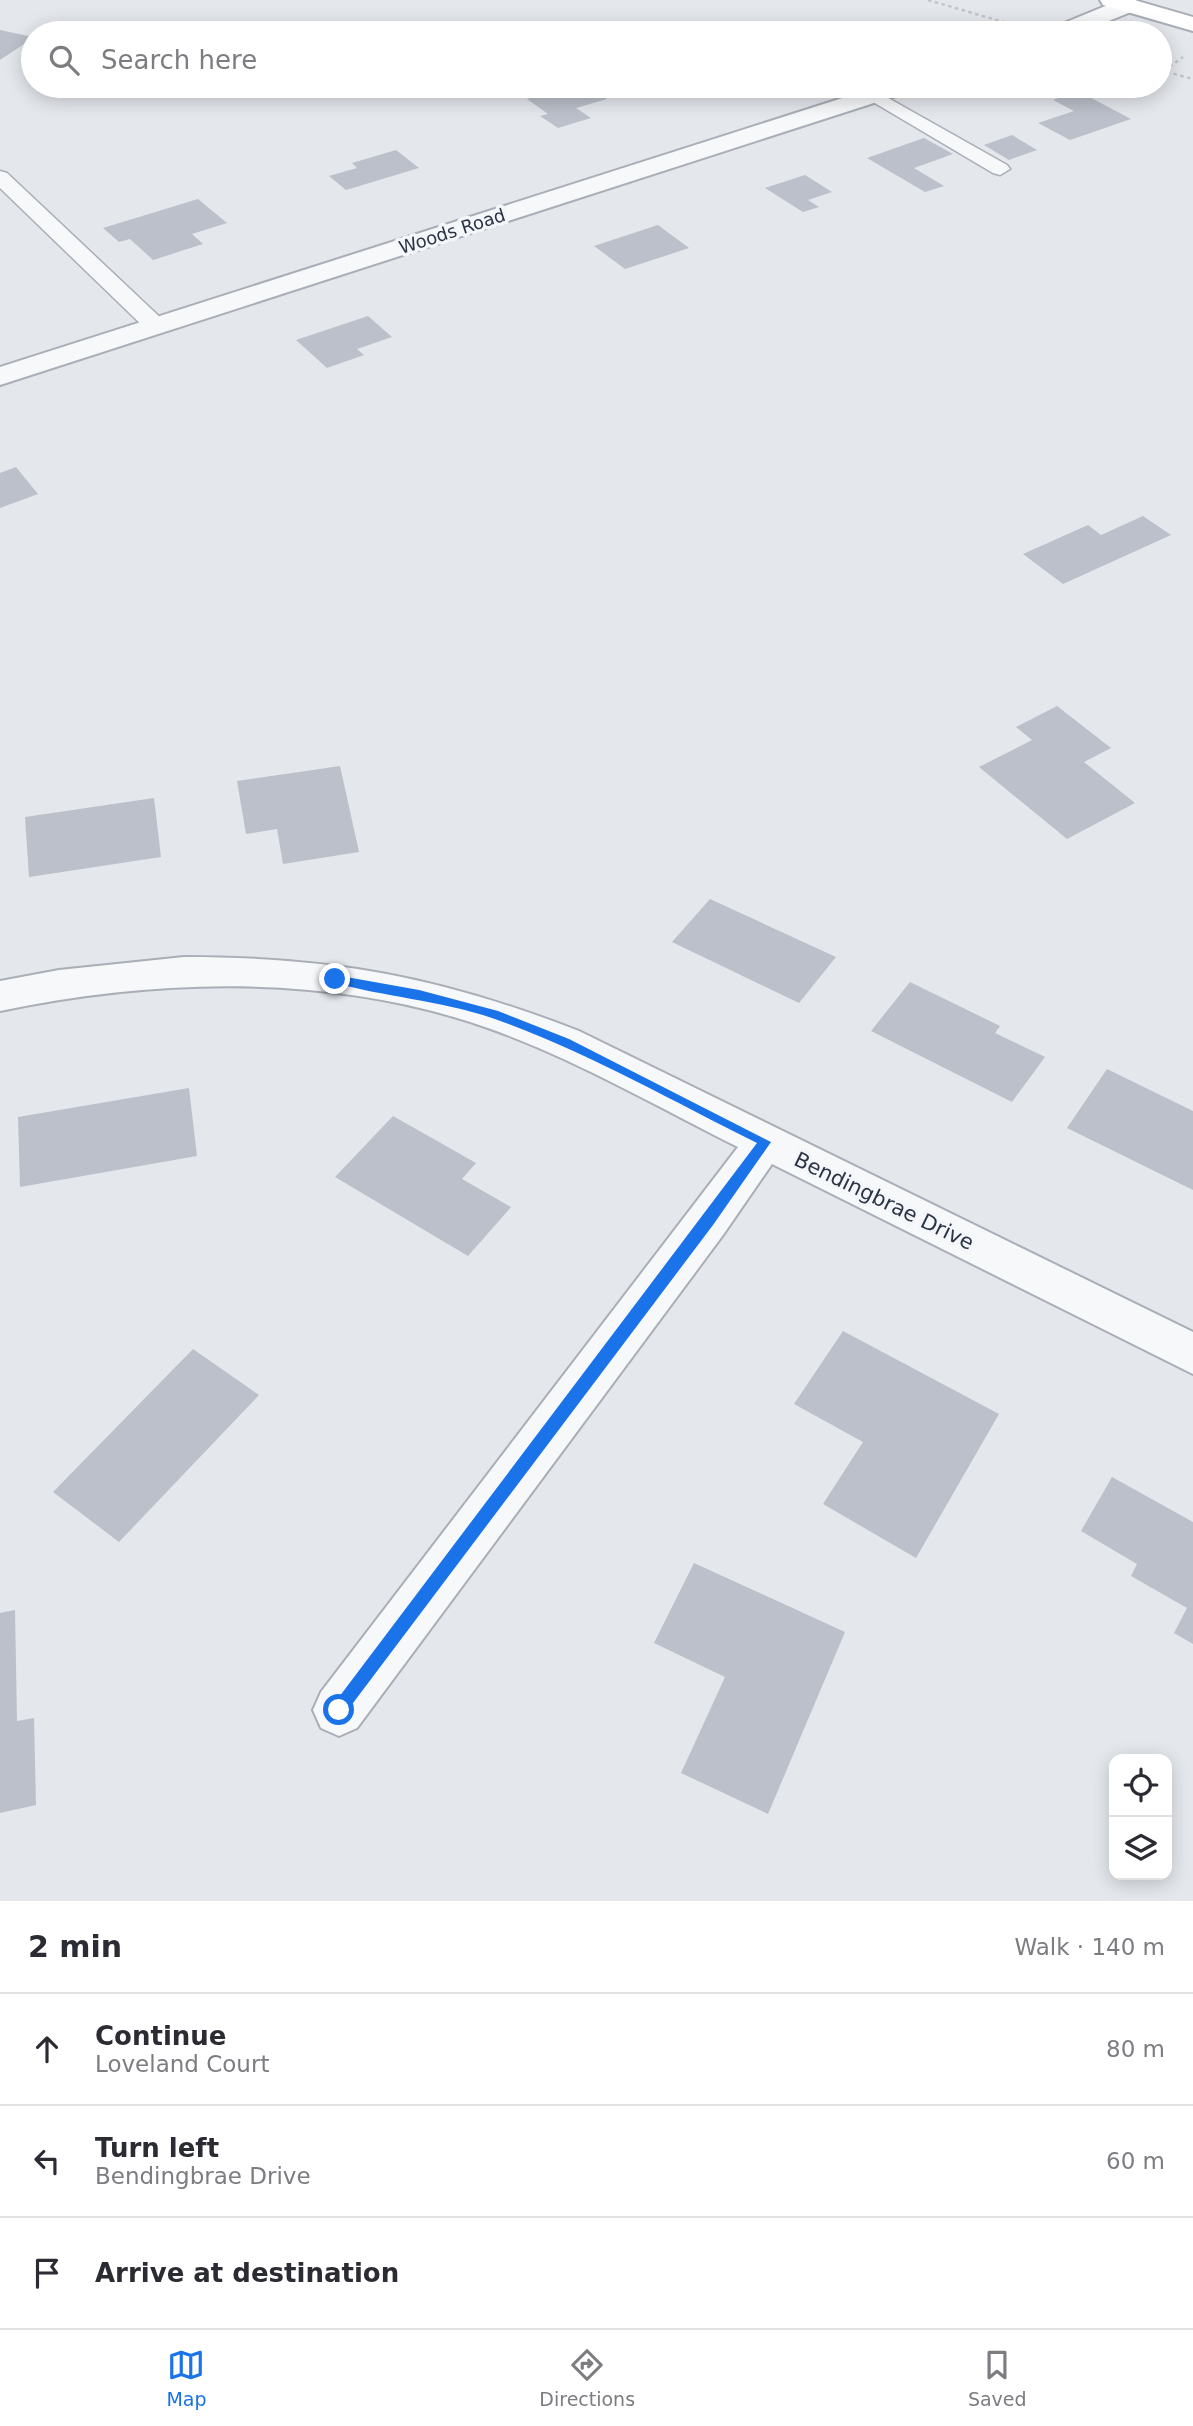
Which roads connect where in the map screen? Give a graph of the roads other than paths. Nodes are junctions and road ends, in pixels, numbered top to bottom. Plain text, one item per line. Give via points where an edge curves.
1 (1126, 2) edge
2 (1086, 21) edge
3 (1193, 24) edge
4 (865, 98) edge
5 (879, 98) edge
6 (1000, 169) dead end
7 (0, 177) edge
8 (156, 326) junction
9 (0, 376) edge
10 (0, 996) edge
11 (765, 1142) junction
12 (1193, 1354) edge
13 (339, 1710) dead end

1 - 2 street
1 - 3 main road
4 - 8 street, Woods Road
5 - 6 lane
7 - 8 lane
8 - 9 street, Woods Road
10 - 11 street, Bendingbrae Drive via 36,987 170,971 335,979 419,994 494,1014 565,1042
11 - 12 street, Bendingbrae Drive
11 - 13 street

